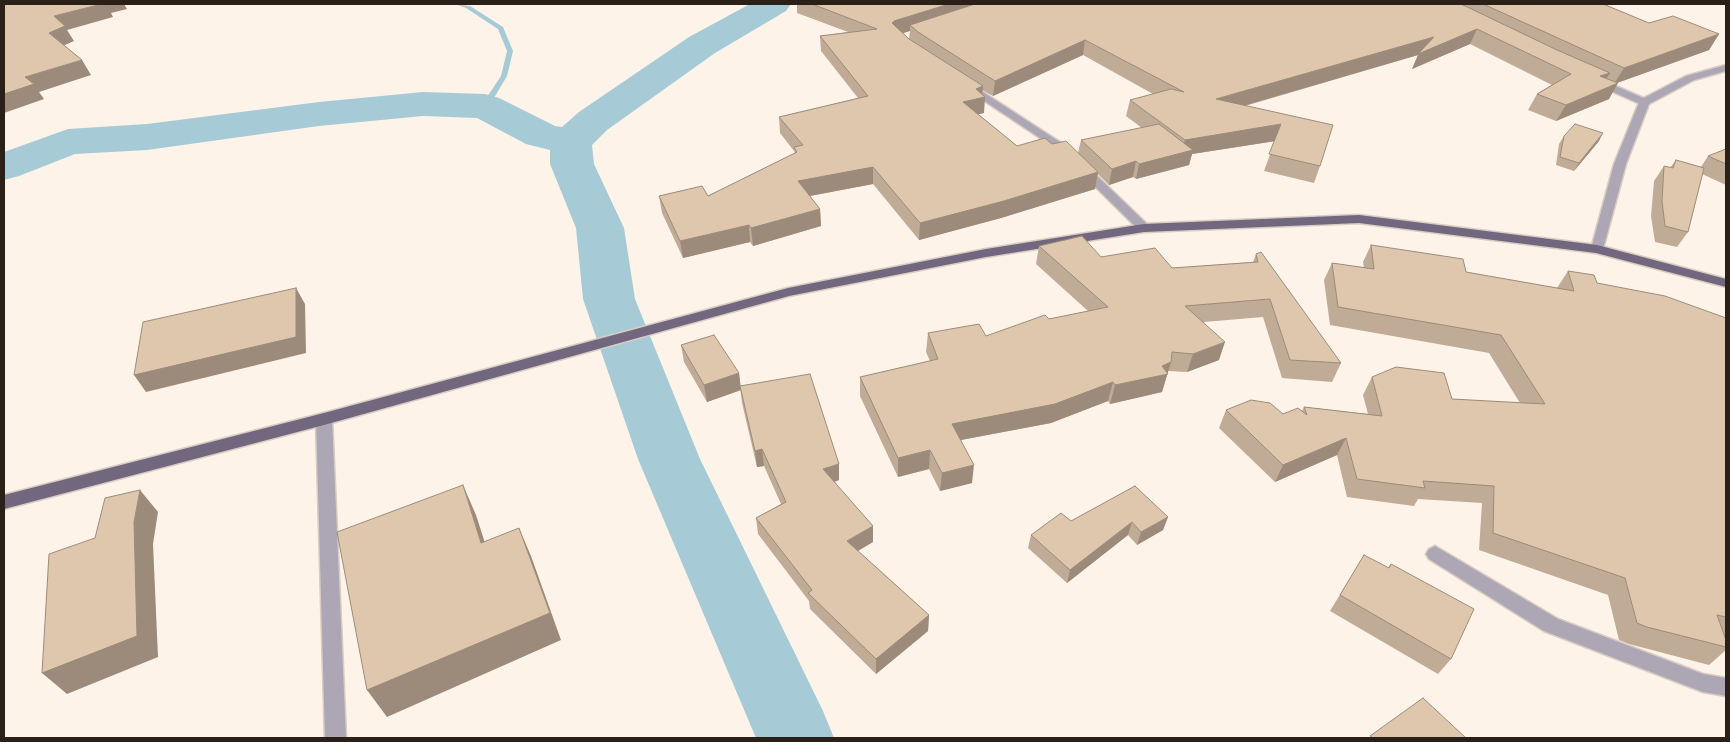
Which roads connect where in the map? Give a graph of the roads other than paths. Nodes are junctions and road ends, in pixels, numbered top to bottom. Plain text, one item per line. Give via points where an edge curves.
1 (1726, 68) edge
2 (1590, 78) edge
3 (958, 79) edge
4 (1644, 102) junction
5 (1144, 228) junction
6 (1597, 249) junction
7 (1726, 283) edge
8 (324, 419) junction
9 (4, 502) edge
10 (1435, 554) dead end
11 (1726, 687) edge
12 (336, 738) edge

1 - 4 street via 1690,78
2 - 4 street
3 - 5 street via 1062,148
4 - 6 street via 1620,164
5 - 6 main road via 1358,218
5 - 8 main road via 986,253 788,292
6 - 7 main road
8 - 9 main road
8 - 12 street
10 - 11 street via 1551,625 1703,683

